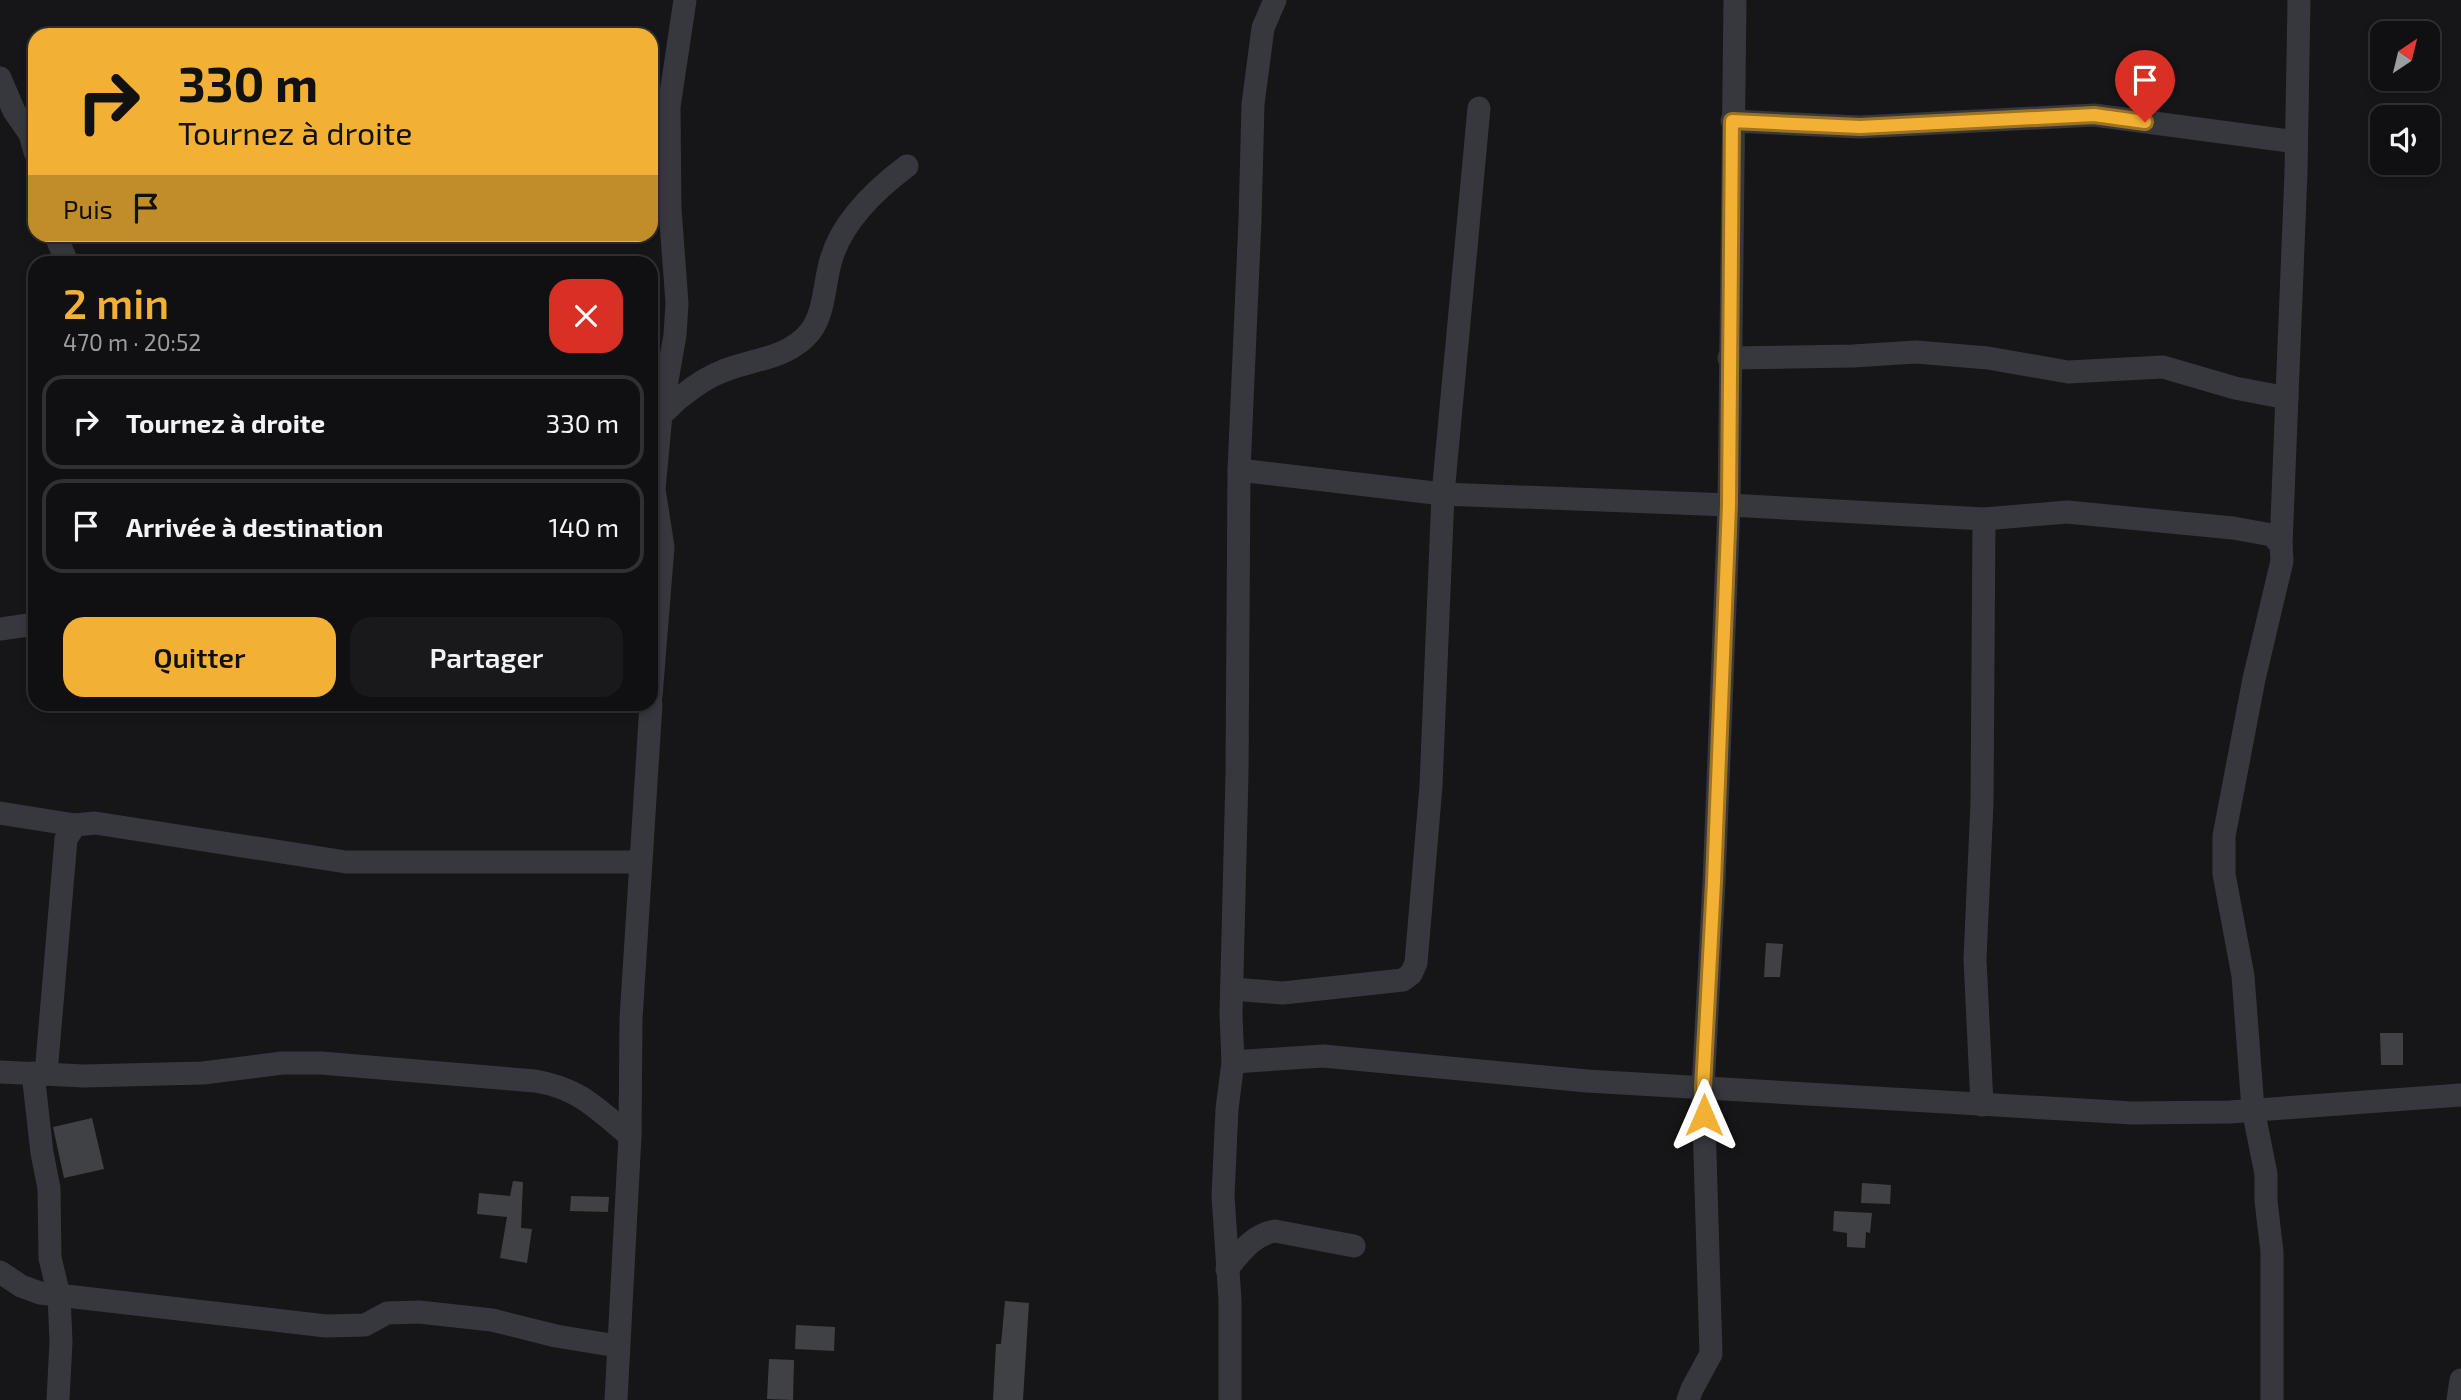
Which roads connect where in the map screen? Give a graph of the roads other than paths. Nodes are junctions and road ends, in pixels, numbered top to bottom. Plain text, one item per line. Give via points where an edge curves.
1 (685, 0) edge
2 (1735, 0) edge
3 (2299, 0) edge
4 (1269, 3) edge
5 (0, 78) edge
6 (1479, 108) dead end
7 (1732, 121) junction
8 (28, 131) edge
9 (2296, 142) junction
10 (907, 166) dead end
11 (660, 209) edge
12 (1730, 358) junction
13 (2287, 398) junction
14 (658, 407) edge
15 (658, 414) edge
16 (1239, 471) junction
17 (1443, 494) junction
18 (1729, 505) junction
19 (658, 515) edge
20 (1984, 519) junction
21 (2281, 545) junction
22 (658, 604) edge
23 (28, 625) edge
24 (0, 628) edge
25 (650, 711) edge
26 (0, 813) edge
27 (75, 825) junction
28 (640, 862) junction
29 (1232, 989) junction
30 (1233, 1062) junction
31 (0, 1072) edge
32 (39, 1073) junction
33 (1703, 1088) junction
34 (2461, 1095) edge
35 (1982, 1105) junction
36 (2253, 1109) junction
37 (630, 1136) junction
38 (1354, 1245) dead end
39 (1227, 1269) junction
40 (0, 1272) edge
41 (59, 1295) junction
42 (617, 1346) junction
43 (2461, 1380) edge
44 (58, 1400) edge
45 (616, 1400) edge
46 (1230, 1400) edge
47 (1688, 1400) edge
48 (2272, 1400) edge
49 (2458, 1400) edge

1 - 11 street
2 - 7 street
3 - 9 street
4 - 16 street via 1253,104
5 - 8 street
6 - 17 street
7 - 9 street via 1860,127 2094,115
7 - 12 street
9 - 13 street
10 - 15 street via 881,185 841,235 810,331 766,360 723,371
11 - 14 street via 677,303 675,335
12 - 13 street via 1916,352 2068,372 2162,368
12 - 18 street
13 - 21 street
16 - 17 street
16 - 29 street
17 - 18 street
17 - 29 street via 1431,786 1416,963 1402,980 1283,993
18 - 20 street
18 - 33 street
19 - 22 street via 663,547
20 - 21 street via 2067,512 2233,528 2272,536
20 - 35 street via 1982,803 1975,959
21 - 36 street via 2282,561 2224,836 2224,874 2243,976
23 - 24 street
25 - 28 street
26 - 27 street
27 - 28 street via 95,823 346,862
27 - 32 street via 66,839
28 - 37 street
29 - 30 street
30 - 33 street via 1323,1056
30 - 39 street via 1223,1196
31 - 32 street
32 - 37 street via 203,1073 321,1063 535,1082 581,1096
32 - 41 street via 50,1258
33 - 35 street
33 - 47 street via 1711,1354
34 - 36 street
35 - 36 street via 2132,1113
36 - 48 street via 2266,1174 2272,1252
37 - 42 street
38 - 39 street via 1275,1231 1263,1233
39 - 46 street
40 - 41 street via 21,1286
41 - 42 street via 326,1326 365,1325 387,1314 419,1312 492,1320
41 - 44 street
42 - 45 street
43 - 49 street

